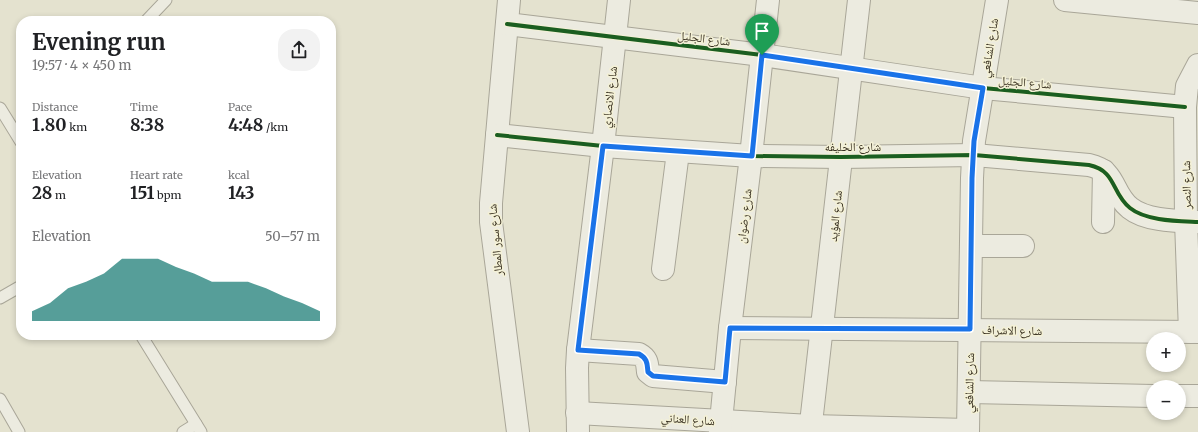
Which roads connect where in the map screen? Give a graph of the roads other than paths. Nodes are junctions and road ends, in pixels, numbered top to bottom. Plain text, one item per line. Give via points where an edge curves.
1 (166, 0) edge
2 (509, 0) edge
3 (619, 0) edge
4 (768, 0) edge
5 (859, 0) edge
6 (996, 0) edge
7 (1065, 0) edge
8 (1198, 13) edge
9 (151, 16) edge
10 (507, 24) junction
11 (616, 37) junction
12 (762, 55) junction
13 (1198, 65) edge
14 (851, 69) junction
15 (983, 88) junction
16 (1190, 93) edge
17 (0, 108) edge
18 (16, 131) edge
19 (497, 135) junction
20 (603, 146) junction
21 (678, 152) junction
22 (974, 155) junction
23 (752, 156) junction
24 (841, 157) junction
25 (1104, 171) junction
26 (1103, 222) dead end
27 (1192, 222) edge
28 (972, 246) junction
29 (1023, 246) dead end
30 (663, 269) dead end
31 (16, 289) edge
32 (0, 298) edge
33 (730, 328) junction
34 (822, 329) junction
35 (970, 329) junction
36 (1194, 332) edge
37 (144, 340) edge
38 (578, 350) junction
39 (725, 382) junction
40 (970, 392) junction
41 (1146, 396) edge
42 (1186, 396) edge
43 (1198, 396) edge
44 (0, 399) edge
45 (577, 422) edge
46 (620, 423) edge
47 (720, 426) edge
48 (198, 428) edge
49 (811, 429) edge
50 (968, 431) edge
51 (18, 432) edge
52 (183, 432) edge
53 (518, 432) edge

1 - 9 lane
2 - 10 street, شارع سور المطار
3 - 11 street, شارع الانصاري
4 - 12 street, شارع رضوان
5 - 14 street, شارع المؤيد
6 - 15 street, شارع الشافعي
7 - 8 street
10 - 11 street, شارع الجليل
10 - 19 street, شارع سور المطار
11 - 12 street, شارع الجليل
11 - 20 street, شارع الانصاري
12 - 14 street, شارع الجليل
12 - 23 street, شارع رضوان
13 - 16 street, شارع النصر
14 - 15 street, شارع الجليل
14 - 24 street, شارع المؤيد
15 - 16 street, شارع الجليل
15 - 22 street, شارع الشافعي
16 - 27 street, شارع النصر
17 - 18 lane
19 - 20 street, شارع الخليفه
19 - 53 street, شارع سور المطار via 491,222
20 - 21 street, شارع الخليفه
20 - 38 street, شارع الانصاري
21 - 23 street, شارع الخليفه
21 - 30 street
22 - 24 street, شارع الخليفه
22 - 25 street, شارع الخليفه via 1089,165
22 - 28 street, شارع الشافعي
23 - 24 street, شارع الخليفه
23 - 33 street, شارع رضوان
24 - 34 street, شارع المؤيد
25 - 26 street
25 - 27 street via 1122,200 1136,212 1147,216
27 - 36 street, شارع النصر
28 - 29 street
28 - 35 street, شارع الشافعي
31 - 32 lane
33 - 34 street, شارع الاشراف
33 - 39 street, شارع رضوان
34 - 35 street, شارع الاشراف
34 - 49 street, شارع المؤيد
35 - 36 street, شارع الاشراف
35 - 40 street, شارع الشافعي
37 - 48 lane
38 - 39 street via 639,354 646,359 648,372 653,376
38 - 45 street, شارع الانصاري
39 - 47 street, شارع رضوان
40 - 41 street
40 - 50 street, شارع الشافعي
42 - 43 street
44 - 51 lane
45 - 46 street, شارع العناني
46 - 47 street, شارع العناني
47 - 49 street, شارع العناني
48 - 52 lane
49 - 50 street, شارع العناني

